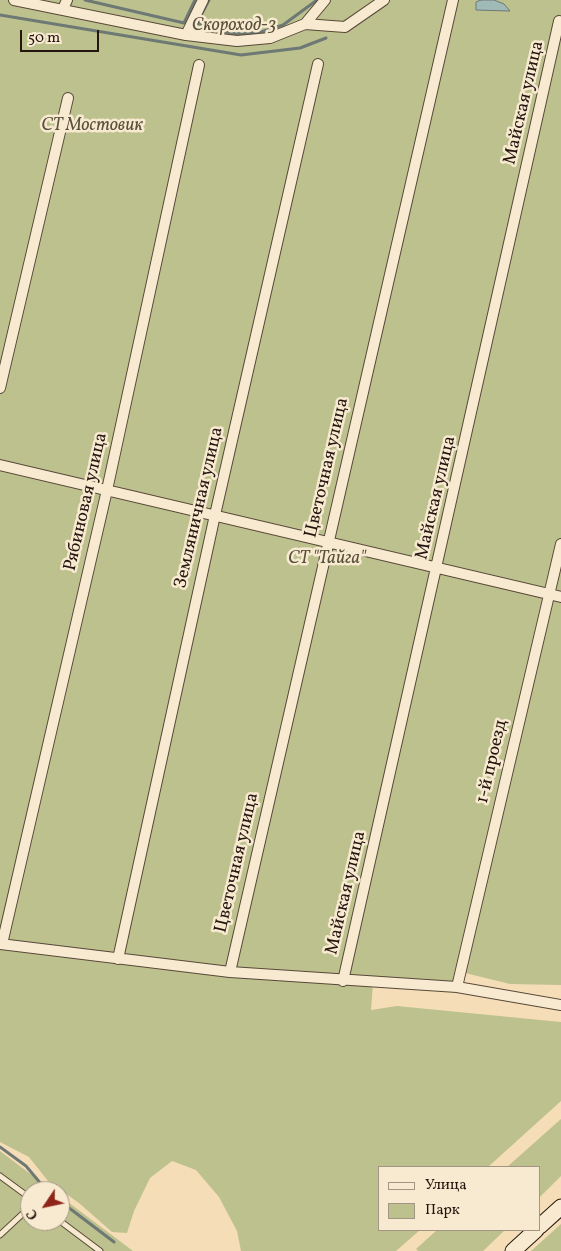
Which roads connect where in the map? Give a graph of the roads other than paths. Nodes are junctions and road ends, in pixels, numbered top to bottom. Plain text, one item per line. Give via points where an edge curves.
1 (14, 0) edge
2 (203, 0) edge
3 (325, 0) edge
4 (384, 0) edge
5 (453, 0) edge
6 (65, 5) edge
7 (559, 21) dead end
8 (305, 24) junction
9 (186, 35) junction
10 (318, 64) dead end
11 (199, 65) dead end
12 (68, 98) dead end
13 (0, 388) edge
14 (0, 465) edge
15 (107, 490) junction
16 (215, 516) junction
17 (328, 542) junction
18 (561, 544) edge
19 (438, 568) junction
20 (549, 594) junction
21 (561, 597) edge
22 (1, 945) edge
23 (118, 959) junction
24 (230, 972) junction
25 (343, 981) junction
26 (457, 987) junction
27 (561, 1005) edge
28 (0, 1176) edge
29 (20, 1191) edge
30 (561, 1207) edge
31 (20, 1216) edge
32 (541, 1225) edge
33 (70, 1228) edge
34 (535, 1231) edge
35 (0, 1235) edge
36 (100, 1251) edge
37 (513, 1251) edge

1 - 6 street
2 - 9 street
3 - 8 street
4 - 8 street via 345,27
5 - 17 street, Цветочная улица
6 - 9 street
7 - 19 street, Майская улица
8 - 9 street via 270,38 237,41
10 - 16 street, Земляничная улица
11 - 15 street, Рябиновая улица
12 - 13 street
14 - 15 street
15 - 16 street
15 - 22 street, Рябиновая улица
16 - 17 street
16 - 23 street, Земляничная улица
17 - 19 street
17 - 24 street, Цветочная улица
18 - 20 street, 1-й проезд
19 - 20 street
19 - 25 street, Майская улица
20 - 21 street
20 - 26 street, 1-й проезд
22 - 23 street
23 - 24 street
24 - 25 street
25 - 26 street
26 - 27 street
28 - 29 lane
30 - 32 main road
31 - 35 lane
33 - 36 lane
34 - 37 main road

